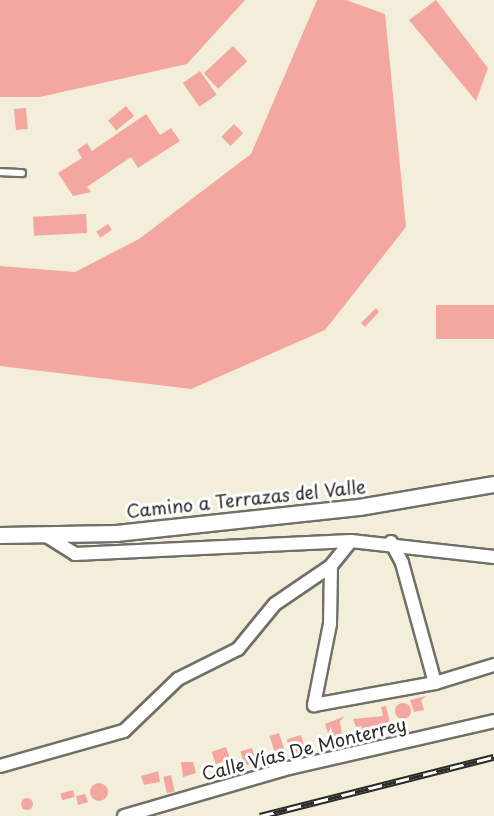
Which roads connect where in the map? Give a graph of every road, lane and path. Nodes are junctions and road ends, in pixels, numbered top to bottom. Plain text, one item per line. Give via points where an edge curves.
1 (0, 172) edge
2 (22, 173) dead end
3 (494, 484) edge
4 (0, 535) edge
5 (48, 537) junction
6 (351, 541) junction
7 (391, 542) junction
8 (494, 556) edge
9 (331, 566) junction
10 (494, 665) edge
11 (435, 683) junction
12 (494, 721) edge
13 (0, 766) edge
14 (124, 816) edge

1 - 2 lane
3 - 5 street, Camino a Terrazas del Valle via 359,507
4 - 5 street, Camino a Terrazas del Valle
5 - 6 street via 75,554
6 - 7 street
6 - 9 street
7 - 8 street
7 - 11 street via 402,563
9 - 11 street via 330,624 314,705
9 - 13 street via 275,604 238,649 178,678 124,731
10 - 11 street
12 - 14 street, Calle Vías De Monterrey via 289,768

